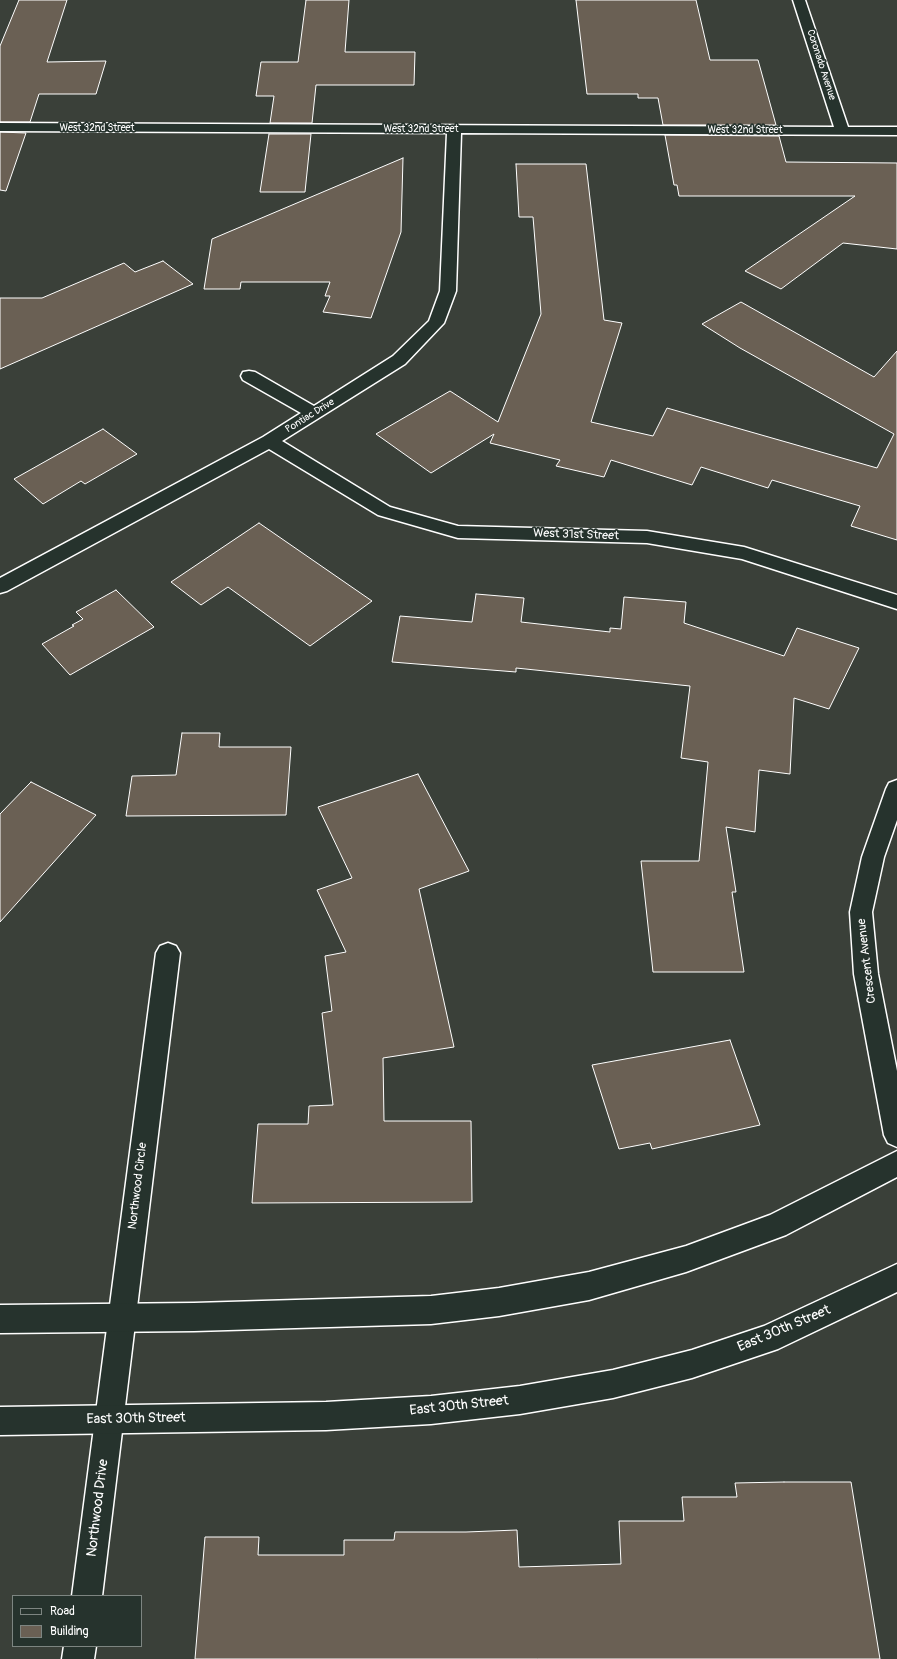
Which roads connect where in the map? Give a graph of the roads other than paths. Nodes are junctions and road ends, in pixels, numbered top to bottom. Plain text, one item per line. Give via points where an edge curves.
1 (799, 0) edge
2 (0, 127) edge
3 (454, 129) junction
4 (842, 130) junction
5 (897, 131) edge
6 (250, 376) dead end
7 (314, 413) junction
8 (269, 441) junction
9 (0, 586) edge
10 (897, 602) edge
11 (897, 789) edge
12 (168, 953) dead end
13 (897, 1136) edge
14 (897, 1163) edge
15 (897, 1278) edge
16 (122, 1317) junction
17 (0, 1319) edge
18 (110, 1420) junction
19 (0, 1421) edge
20 (87, 1595) edge
21 (80, 1647) edge
22 (78, 1659) edge

1 - 4 street, Coronado Avenue
2 - 3 street, West 32nd Street
3 - 4 street, West 32nd Street
3 - 7 street, Pontiac Drive via 448,291 436,323 399,360
4 - 5 street, West 32nd Street
6 - 7 street
7 - 8 street, Pontiac Drive
8 - 9 street, Pontiac Drive
8 - 10 street, West 31st Street via 384,511 458,532 647,537 744,553
11 - 13 street, Crescent Avenue via 874,857 861,912 866,974
12 - 16 street, Northwood Circle
14 - 16 street via 777,1226 686,1259 589,1286 499,1302 431,1310
15 - 18 street, East 30th Street via 768,1339 692,1364 613,1384 520,1400 432,1410 326,1416
16 - 17 street
16 - 18 street, Northwood Circle
18 - 19 street, East 30th Street
18 - 20 street, Northwood Drive
21 - 22 street

